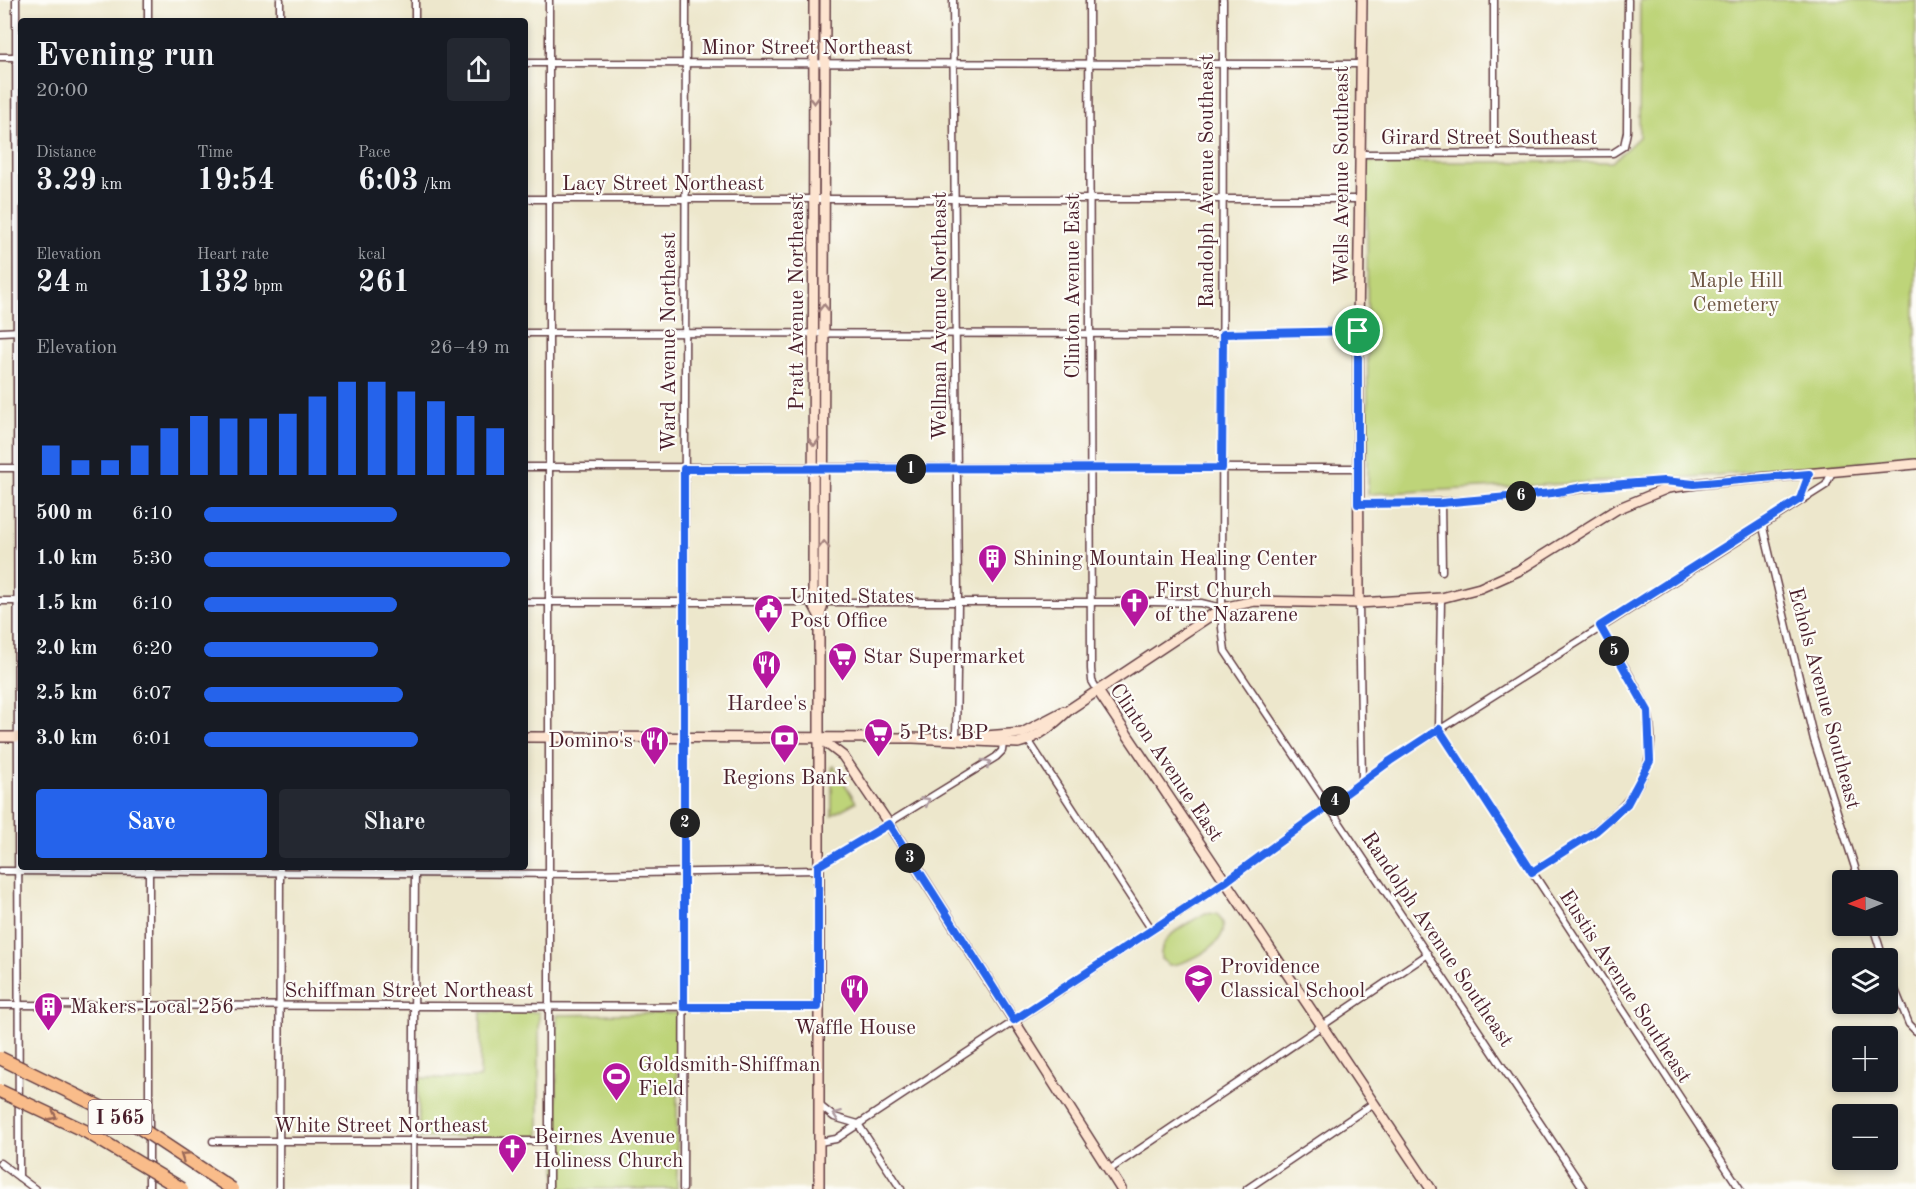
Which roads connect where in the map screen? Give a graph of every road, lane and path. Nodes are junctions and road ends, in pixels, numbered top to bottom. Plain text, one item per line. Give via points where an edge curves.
1 (16, 0) edge
2 (148, 0) edge
3 (280, 0) edge
4 (415, 0) edge
5 (549, 0) edge
6 (686, 0) edge
7 (814, 0) edge
8 (825, 0) edge
9 (953, 0) edge
10 (1089, 0) edge
11 (1223, 0) edge
12 (1362, 0) edge
13 (1494, 0) edge
14 (1628, 0) edge
15 (148, 18) edge
16 (280, 18) edge
17 (415, 18) edge
18 (18, 38) edge
19 (0, 57) edge
20 (18, 57) edge
21 (528, 63) edge
22 (549, 63) junction
23 (686, 63) junction
24 (813, 64) junction
25 (825, 64) junction
26 (955, 64) junction
27 (1222, 64) junction
28 (1360, 64) junction
29 (1089, 65) junction
30 (1359, 154) junction
31 (1494, 154) junction
32 (955, 198) junction
33 (528, 199) edge
34 (549, 199) junction
35 (819, 199) junction
36 (1089, 199) junction
37 (1222, 199) junction
38 (685, 200) junction
39 (1359, 200) junction
40 (18, 331) edge
41 (1358, 331) junction
42 (0, 332) edge
43 (549, 332) junction
44 (684, 332) junction
45 (813, 332) junction
46 (824, 332) junction
47 (528, 333) edge
48 (956, 333) junction
49 (1089, 334) junction
50 (1223, 334) junction
51 (1916, 464) edge
52 (528, 467) edge
53 (549, 467) junction
54 (0, 468) edge
55 (18, 468) edge
56 (824, 468) junction
57 (1090, 468) junction
58 (1222, 468) junction
59 (1358, 468) junction
60 (684, 469) junction
61 (814, 469) junction
62 (956, 469) junction
63 (1832, 472) junction
64 (1809, 474) junction
65 (1694, 484) junction
66 (1800, 499) junction
67 (1441, 503) junction
68 (1358, 504) junction
69 (1762, 523) junction
70 (1442, 571) dead end
71 (1441, 598) junction
72 (0, 601) edge
73 (18, 601) edge
74 (528, 602) edge
75 (1090, 602) junction
76 (549, 603) junction
77 (684, 603) junction
78 (824, 603) junction
79 (958, 603) junction
80 (1359, 603) junction
81 (813, 604) junction
82 (1222, 608) junction
83 (819, 615) junction
84 (1600, 626) junction
85 (1098, 691) junction
86 (1071, 709) junction
87 (1439, 729) junction
88 (0, 737) edge
89 (18, 737) edge
90 (528, 737) edge
91 (549, 737) junction
92 (684, 737) junction
93 (818, 737) junction
94 (956, 739) junction
95 (1028, 741) junction
96 (1003, 743) junction
97 (18, 782) edge
98 (1362, 782) junction
99 (1329, 806) junction
100 (889, 824) junction
101 (818, 868) junction
102 (82, 870) edge
103 (148, 870) edge
104 (280, 870) edge
105 (415, 870) edge
106 (1855, 870) edge
107 (0, 871) edge
108 (16, 871) junction
109 (685, 872) junction
110 (1532, 872) junction
111 (549, 873) junction
112 (1225, 882) junction
113 (1152, 930) junction
114 (1428, 954) junction
115 (1898, 998) edge
116 (0, 1005) edge
117 (17, 1006) junction
118 (414, 1006) junction
119 (549, 1006) junction
120 (149, 1007) junction
121 (280, 1007) junction
122 (684, 1007) junction
123 (818, 1007) junction
124 (1014, 1020) junction
125 (1324, 1026) junction
126 (1916, 1031) edge
127 (0, 1058) edge
128 (0, 1090) edge
129 (1374, 1103) junction
130 (819, 1104) junction
131 (858, 1124) junction
132 (213, 1141) dead end
133 (279, 1141) junction
134 (414, 1141) junction
135 (549, 1141) junction
136 (819, 1142) junction
137 (0, 1163) edge
138 (1109, 1170) junction
139 (19, 1177) junction
140 (36, 1189) edge
141 (149, 1189) edge
142 (182, 1189) edge
143 (232, 1189) edge
144 (279, 1189) edge
145 (413, 1189) edge
146 (549, 1189) edge
147 (682, 1189) edge
148 (819, 1189) edge
149 (901, 1189) edge
150 (1121, 1189) edge
151 (1246, 1189) edge
152 (1431, 1189) edge
153 (1584, 1189) edge
154 (1740, 1189) edge

1 - 18 street
2 - 15 street
3 - 16 street
4 - 17 street
5 - 22 street
6 - 23 street, Ward Avenue Northeast
7 - 24 main road, Pratt Avenue Northeast
8 - 25 main road, Pratt Avenue Northeast
9 - 26 street, Wellman Avenue Northeast
10 - 29 street, Clinton Avenue East
11 - 27 street, Randolph Avenue Southeast
12 - 28 main road, Wells Avenue Southeast
13 - 31 street
14 - 31 street, Girard Street Southeast via 1624,146 1613,153
19 - 20 street
21 - 22 street, Minor Street Northeast
22 - 23 street, Minor Street Northeast
22 - 34 street
23 - 24 street, Minor Street Northeast
23 - 38 street, Ward Avenue Northeast
24 - 25 street, Minor Street Northeast
24 -> 35 main road, Pratt Avenue Northeast
25 - 26 street, Minor Street Northeast
25 - 35 main road, Pratt Avenue Northeast
26 - 29 street, Minor Street Northeast
26 - 32 street, Wellman Avenue Northeast
27 - 28 street, Minor Street Northeast
27 - 29 street, Minor Street Northeast
27 - 37 street, Randolph Avenue Southeast
28 - 30 main road, Wells Avenue Southeast
29 - 36 street, Clinton Avenue East
30 - 31 street, Girard Street Southeast
30 - 39 main road, Wells Avenue Southeast
32 - 35 street, Lacy Street Northeast
32 - 36 street, Lacy Street Northeast
32 - 48 street, Wellman Avenue Northeast
33 - 34 street, Lacy Street Northeast
34 - 38 street, Lacy Street Northeast
34 - 43 street
35 - 38 street, Lacy Street Northeast
35 - 45 main road, Pratt Avenue Northeast
46 -> 35 main road, Pratt Avenue Northeast
36 - 37 street, Lacy Street Northeast
36 - 49 street, Clinton Avenue East
37 - 39 street, Lacy Street Northeast
37 - 50 street, Randolph Avenue Southeast
38 - 44 street, Ward Avenue Northeast
39 - 41 main road, Wells Avenue Southeast
40 - 42 street
41 - 50 street
41 - 59 main road, Wells Avenue Southeast
43 - 44 street
43 - 47 street
43 - 53 street
44 - 45 street
44 - 60 street, Ward Avenue Northeast
45 - 46 street
45 -> 61 main road, Pratt Avenue Northeast
46 - 48 street
46 - 56 main road, Pratt Avenue Northeast
48 - 49 street
48 - 62 street, Wellman Avenue Northeast
49 - 50 street
49 - 57 street, Clinton Avenue East
50 - 58 street, Randolph Avenue Southeast
51 - 63 main road
52 - 53 street
53 - 60 street
53 - 76 street
54 - 55 street
56 - 61 street
56 - 62 street
78 -> 56 main road, Pratt Avenue Northeast
57 - 58 street
57 - 62 street
57 - 75 street, Clinton Avenue East
58 - 59 street
58 - 82 street, Randolph Avenue Southeast
59 - 68 main road, Wells Avenue Southeast
60 - 61 street
60 - 77 street, Ward Avenue Northeast
61 - 81 main road, Pratt Avenue Northeast
62 - 79 street, Wellman Avenue Northeast
63 - 64 main road
63 - 66 street via 1826,485
64 - 65 main road
64 - 66 street
65 - 67 street via 1664,481 1583,487
65 - 71 main road via 1668,488 1617,509 1518,571 1480,588
66 - 69 street
67 - 68 street
67 - 70 street
68 - 80 main road, Wells Avenue Southeast
69 - 84 street
69 - 106 street, Echols Avenue Southeast via 1814,740
71 - 80 main road
71 - 87 street
72 - 73 street
74 - 76 street
75 - 79 street
75 - 82 street via 1201,603
75 - 85 street, Clinton Avenue East via 1091,669
76 - 77 street
76 - 91 street
77 - 81 street
77 - 92 street, Ward Avenue Northeast
78 - 79 street
78 - 81 street
78 - 83 main road
79 - 94 street, Wellman Avenue Northeast
80 - 82 main road via 1255,601
80 - 98 street, Wells Avenue Southeast
81 - 83 main road
82 - 85 main road
82 - 99 street, Randolph Avenue Southeast via 1226,651
83 - 93 main road
84 - 87 street
84 - 110 street via 1648,711 1650,761 1627,804 1596,831
85 - 86 main road
85 - 112 main road, Clinton Avenue East
86 - 94 main road via 1022,733
86 - 95 main road
87 - 98 street
87 - 110 street, Eustis Avenue Southeast
88 - 89 main road
90 - 91 main road
91 - 92 main road
91 - 111 street
92 - 93 main road
92 - 109 street, Ward Avenue Northeast
93 - 94 main road
93 - 100 main road via 843,756
93 - 101 main road
94 - 96 main road
95 - 96 main road
95 - 113 street
100 -> 96 street via 996,758
97 - 108 street
98 - 99 street
99 - 112 street
99 - 114 street, Randolph Avenue Southeast
100 - 101 street
100 - 124 main road
101 - 109 street
101 - 123 main road
102 - 108 street
103 - 120 street
104 - 121 street
105 - 111 street
105 - 118 street
107 - 108 street
108 - 117 street
109 - 111 street
109 - 122 street, Ward Avenue Northeast
110 - 154 street, Eustis Avenue Southeast
111 - 119 street
112 - 113 street
112 - 125 main road, Clinton Avenue East
113 - 124 street
114 - 125 street
114 - 153 street, Randolph Avenue Southeast
115 - 126 street via 1908,1024
116 - 117 street, Schiffman Street Northeast
117 - 120 street, Schiffman Street Northeast
117 - 139 street
118 - 119 street, Schiffman Street Northeast
118 - 121 street, Schiffman Street Northeast
118 - 134 street
119 - 122 street, Schiffman Street Northeast
119 - 135 street
120 - 121 street, Schiffman Street Northeast
120 - 141 street
121 - 133 street
122 - 123 street, Schiffman Street Northeast
122 - 147 street, Ward Avenue Northeast
123 - 130 main road
124 - 131 street
124 - 138 main road
125 - 129 main road, Clinton Avenue East
125 - 138 street
143 -> 127 highway, I 565, bridge via 131,1122
128 -> 142 highway, I 565, bridge via 87,1132
129 - 151 street
129 - 152 main road, Clinton Avenue East
131 -> 130 street via 834,1117
130 - 136 main road
131 - 136 street via 836,1139
131 - 149 street
132 - 133 street, White Street Northeast
133 - 134 street, White Street Northeast
133 - 144 street
134 - 135 street, White Street Northeast
134 - 145 street
135 - 146 street
136 - 148 main road
137 - 139 street
138 - 150 main road
139 - 140 street

